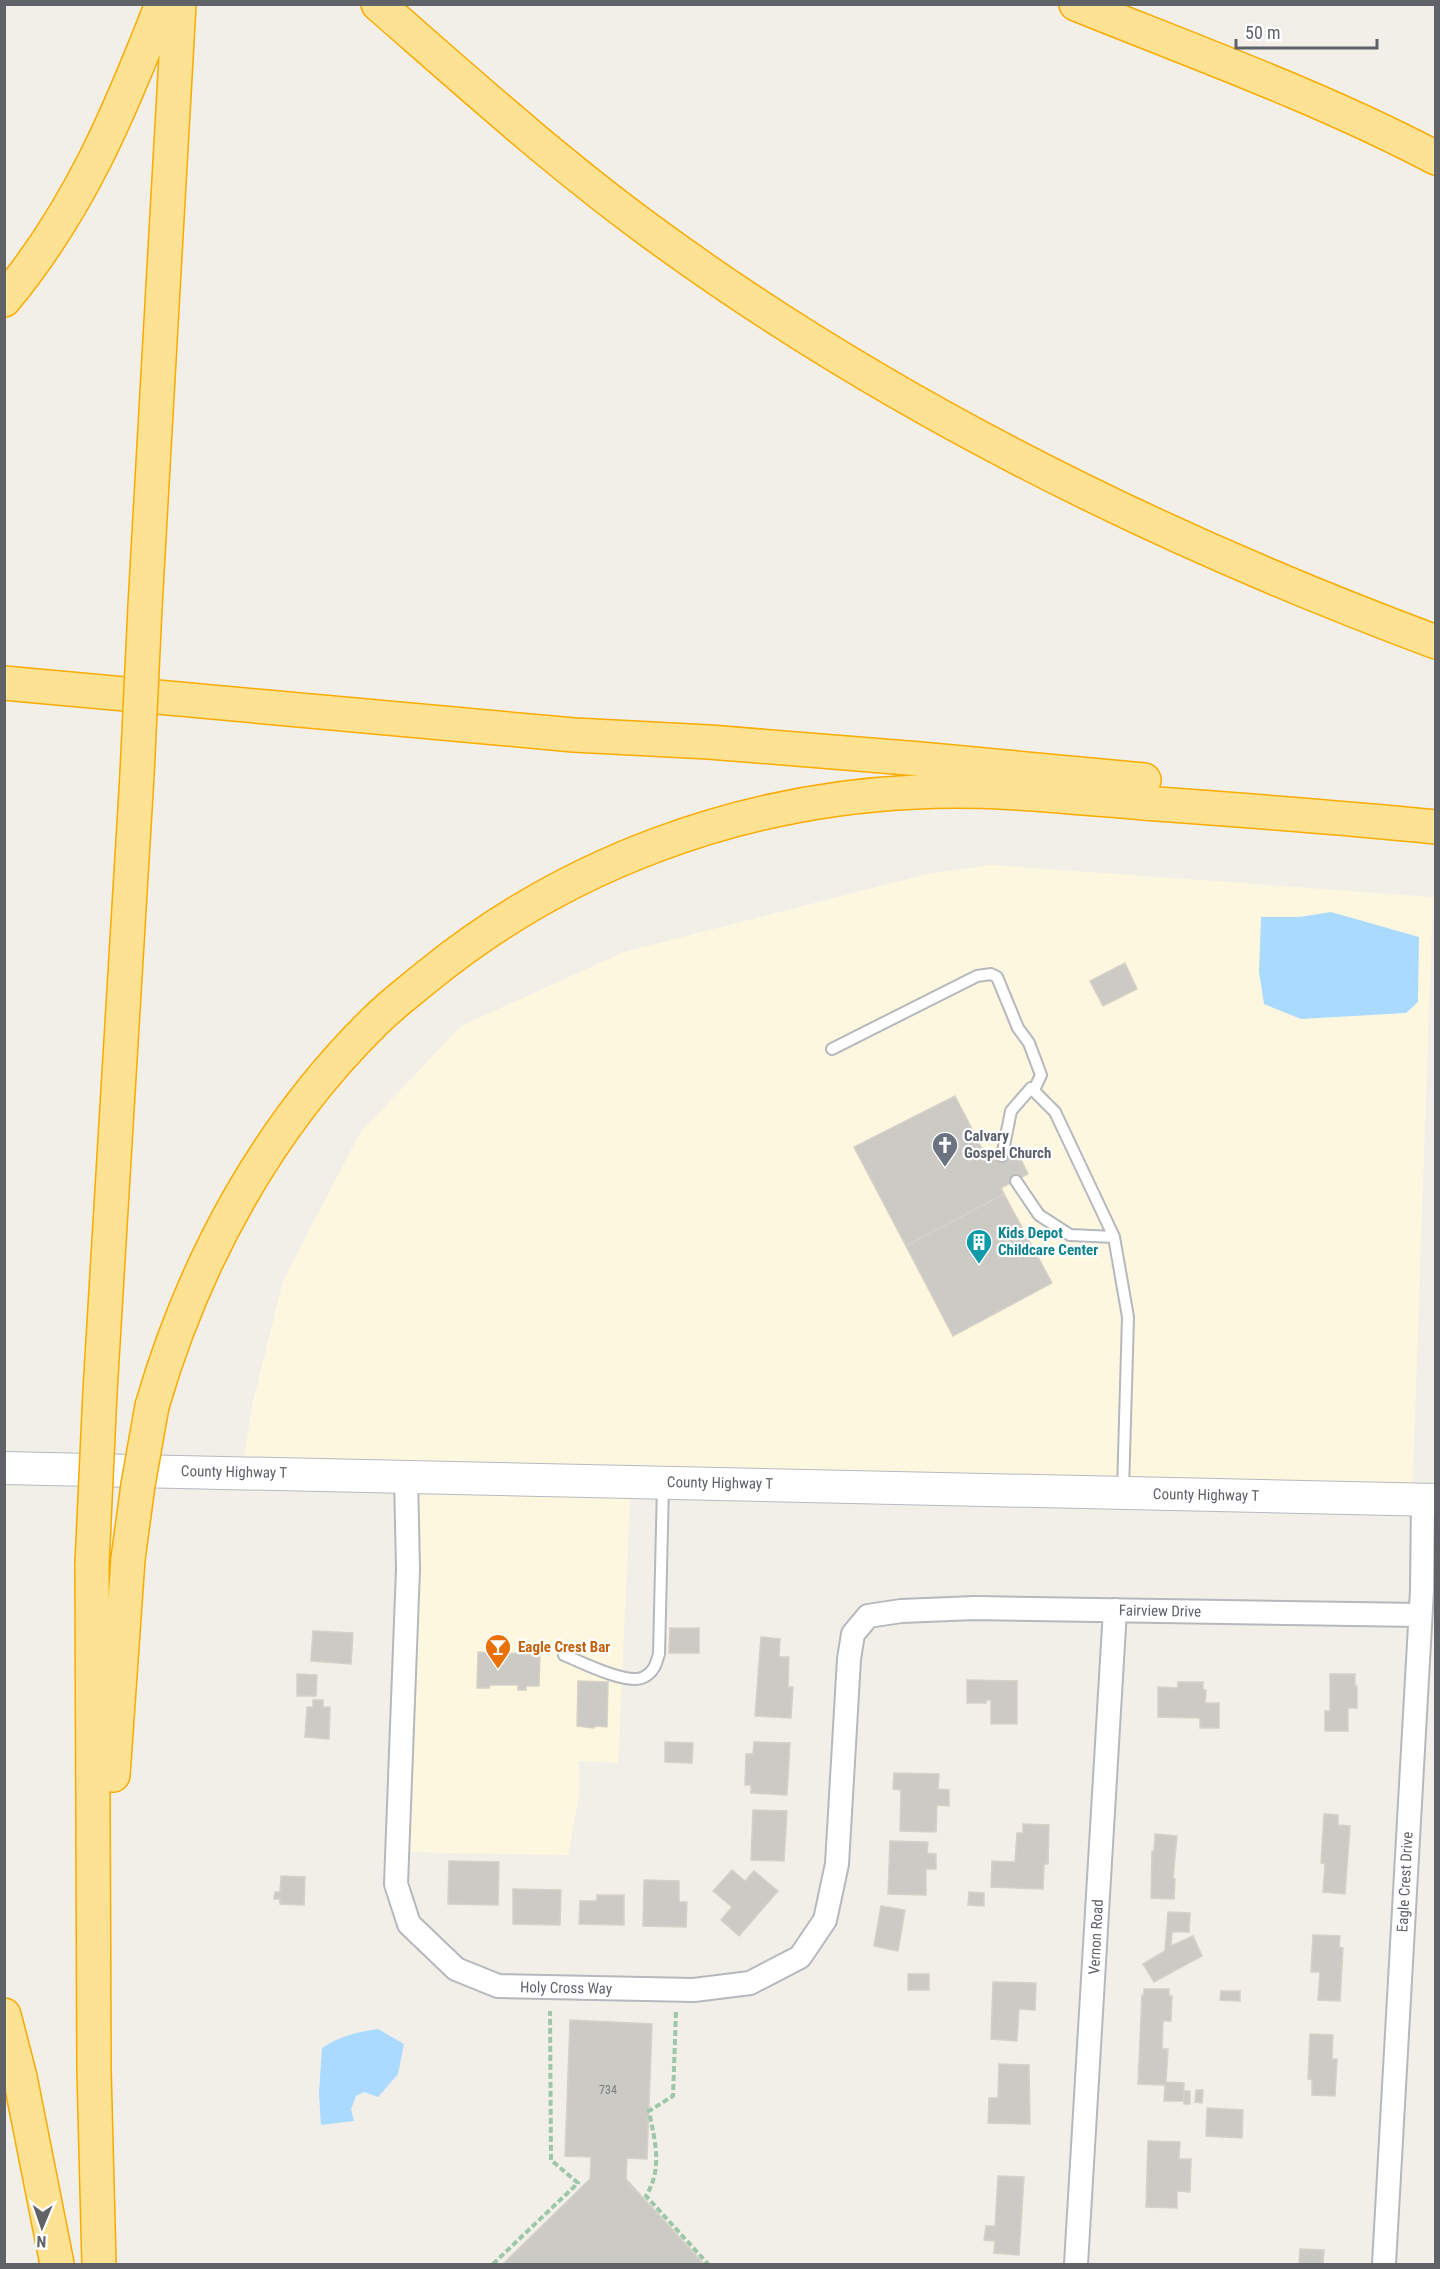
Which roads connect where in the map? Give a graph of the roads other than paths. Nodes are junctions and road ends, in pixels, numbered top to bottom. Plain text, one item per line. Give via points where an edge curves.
1 (162, 4) edge
2 (179, 4) edge
3 (378, 4) edge
4 (1076, 4) edge
5 (1436, 158) edge
6 (4, 300) edge
7 (1436, 642) edge
8 (4, 683) edge
9 (1436, 816) edge
10 (1436, 827) edge
11 (832, 1049) dead end
12 (1034, 1090) junction
13 (1002, 1156) dead end
14 (1016, 1180) dead end
15 (1114, 1237) junction
16 (4, 1467) edge
17 (406, 1476) junction
18 (663, 1482) junction
19 (1123, 1493) junction
20 (1429, 1500) edge
21 (1115, 1610) junction
22 (901, 1611) joint
23 (1420, 1615) junction
24 (564, 1655) dead end
25 (4, 2015) edge
26 (94, 2070) junction
27 (57, 2265) edge
28 (99, 2265) edge
29 (1076, 2265) edge
30 (1384, 2265) edge

1 - 6 highway via 98,158 56,230
2 - 26 highway, bridge via 92,1564
3 - 7 highway via 551,156 644,226 874,378 1034,465 1169,531 1273,578
4 - 5 highway via 1292,92
8 - 9 highway via 574,735 920,759 1175,783
10 - 26 highway, bridge via 1020,794 917,792 783,808 734,819 629,855 516,913 459,951 376,1020 277,1138 251,1179 214,1244 182,1314 152,1406 128,1559
11 - 12 lane via 977,975 991,974 997,977 1037,1064 1041,1075
12 - 13 lane via 1011,1111
12 - 15 lane via 1055,1112
14 - 15 lane via 1040,1215 1070,1234
15 - 19 lane via 1128,1317
16 - 17 main road, County Highway T
17 - 18 main road, County Highway T
17 - 22 street, Holy Cross Way via 408,1569 396,1884 409,1924 456,1969 498,1986 694,1990 750,1983 800,1957 825,1920 837,1864 853,1634 868,1616
18 - 19 main road, County Highway T
18 - 24 lane via 659,1654 653,1670 642,1678 629,1679
19 - 20 main road, County Highway T
20 - 23 street, Eagle Crest Drive
21 - 22 street, Fairview Drive
21 - 23 street, Fairview Drive
21 - 29 street, Vernon Road
23 - 30 street, Eagle Crest Drive
25 - 27 highway
26 - 28 highway

